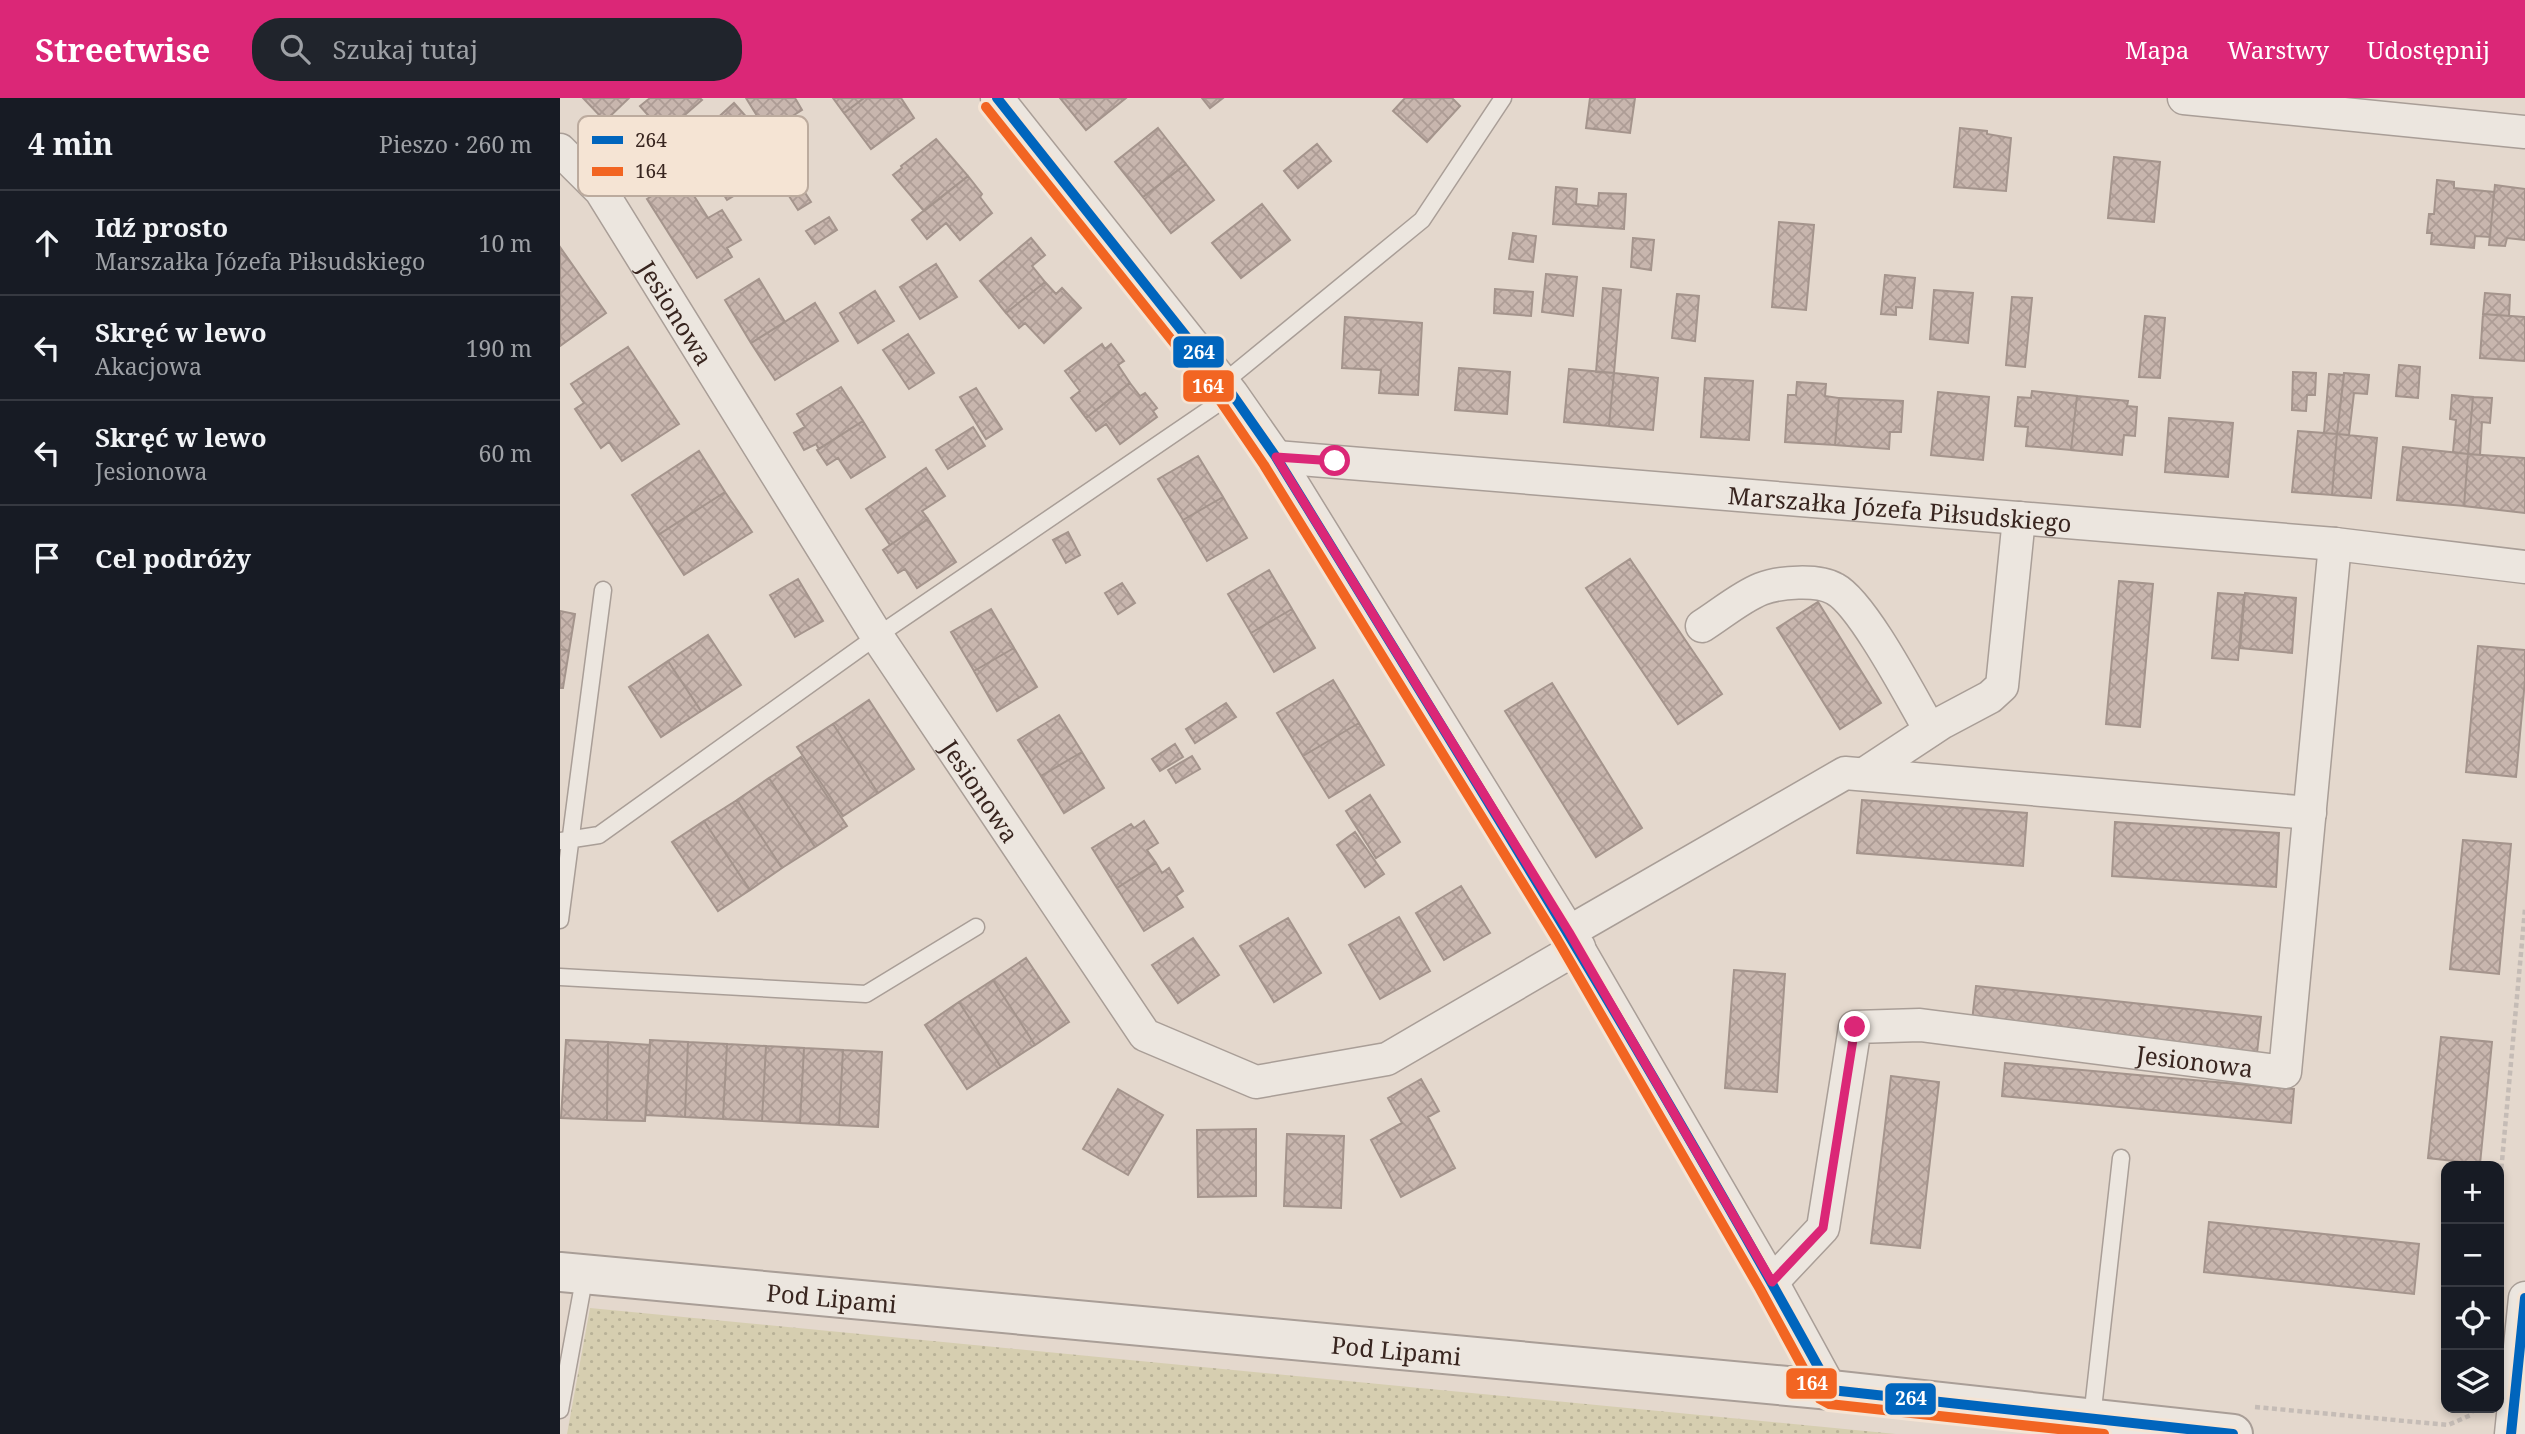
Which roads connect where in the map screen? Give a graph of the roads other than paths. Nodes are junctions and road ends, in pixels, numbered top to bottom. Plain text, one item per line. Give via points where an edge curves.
1 (996, 98) edge
2 (1503, 98) edge
3 (2184, 98) edge
4 (2525, 132) edge
5 (560, 150) edge
6 (578, 168) edge
7 (604, 196) edge
8 (1227, 389) junction
9 (1276, 457) junction
10 (2020, 518) junction
11 (2335, 544) junction
12 (2525, 567) edge
13 (603, 590) dead end
14 (1702, 626) dead end
15 (877, 636) junction
16 (1930, 730) junction
17 (1864, 774) junction
18 (2310, 813) junction
19 (565, 840) edge
20 (560, 920) edge
21 (976, 927) dead end
22 (1574, 939) junction
23 (560, 977) edge
24 (2121, 1157) dead end
25 (573, 1273) edge
26 (1772, 1282) junction
27 (2525, 1298) edge
28 (1831, 1390) junction
29 (560, 1410) edge
30 (2092, 1418) junction
31 (2234, 1434) edge
32 (2511, 1434) edge

1 - 8 street
2 - 8 lane via 1422,220
3 - 4 street
5 - 6 street, Jesionowa
7 - 15 street, Jesionowa
8 - 9 street
8 - 15 lane
9 - 10 street, Marszałka Józefa Piłsudskiego
9 - 22 street
10 - 11 street, Marszałka Józefa Piłsudskiego
10 - 16 street via 2003,686
11 - 12 street, Marszałka Józefa Piłsudskiego
11 - 18 street, Jesionowa
13 - 19 lane
14 - 16 street via 1759,589 1780,583 1833,588 1848,599 1870,629
15 - 19 lane via 599,835
15 - 22 street, Jesionowa via 1145,1035 1256,1082 1387,1059
16 - 17 street
17 - 18 street
17 - 22 street, Jesionowa via 1845,773
18 - 26 street, Jesionowa via 2285,1072 1920,1025 1855,1027 1823,1228
19 - 20 lane
21 - 23 lane via 866,994
22 - 26 street
24 - 30 lane
25 - 28 street, Pod Lipami
25 - 29 lane
26 - 28 street
27 - 32 street
28 - 30 street, Pod Lipami
30 - 31 street, Pod Lipami

